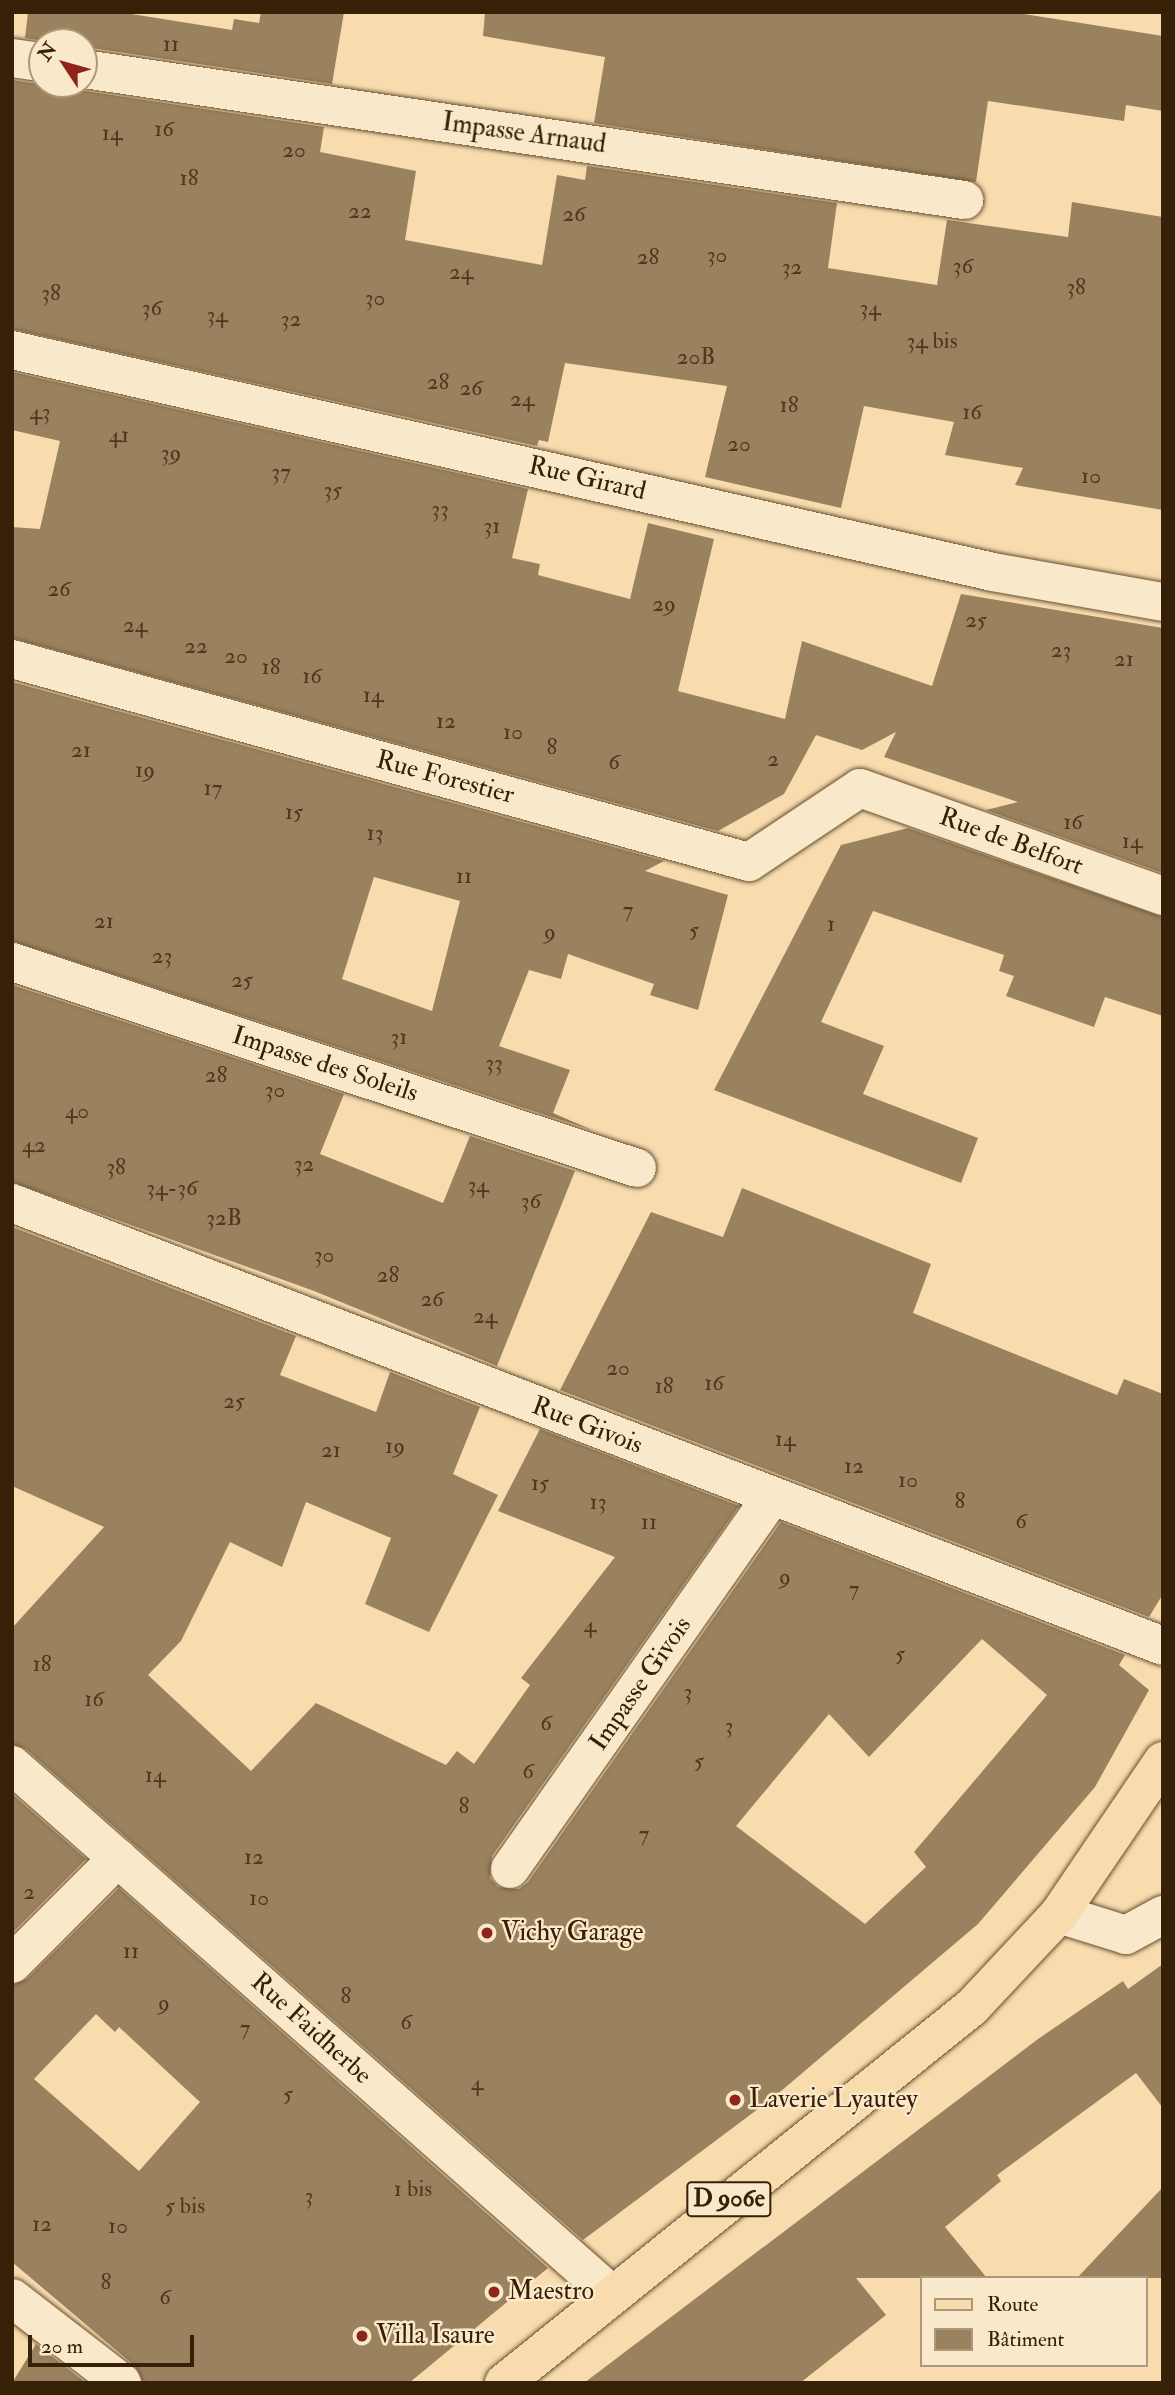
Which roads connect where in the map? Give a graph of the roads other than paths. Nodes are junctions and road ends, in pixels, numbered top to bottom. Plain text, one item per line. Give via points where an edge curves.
1 (98, 71) edge
2 (964, 200) dead end
3 (12, 351) edge
4 (1163, 602) edge
5 (12, 659) edge
6 (860, 788) joint
7 (1163, 897) edge
8 (12, 961) edge
9 (637, 1168) dead end
10 (12, 1203) edge
11 (771, 1498) junction
12 (1163, 1646) edge
13 (1163, 1762) edge
14 (12, 1765) edge
15 (118, 1858) junction
16 (510, 1869) dead end
17 (1059, 1914) junction
18 (1163, 1914) edge
19 (12, 1964) edge
20 (610, 2293) junction
21 (12, 2298) edge
22 (122, 2383) edge
23 (504, 2383) edge

1 - 2 street, Impasse Arnaud
3 - 4 street, Rue Girard via 993,572
5 - 6 street, Rue Forestier via 749,862
6 - 7 street, Rue de Belfort
8 - 9 street, Impasse des Soleils
10 - 11 street, Rue Givois
11 - 12 street, Rue Givois
11 - 16 street, Impasse Givois
13 - 17 main road, D 906e
14 - 15 street, Rue Faidherbe
15 - 19 street
15 - 20 street, Rue Faidherbe
17 - 18 street via 1126,1936
17 - 20 main road, D 906e via 972,2007
20 - 23 main road, D 906e
21 - 22 street

